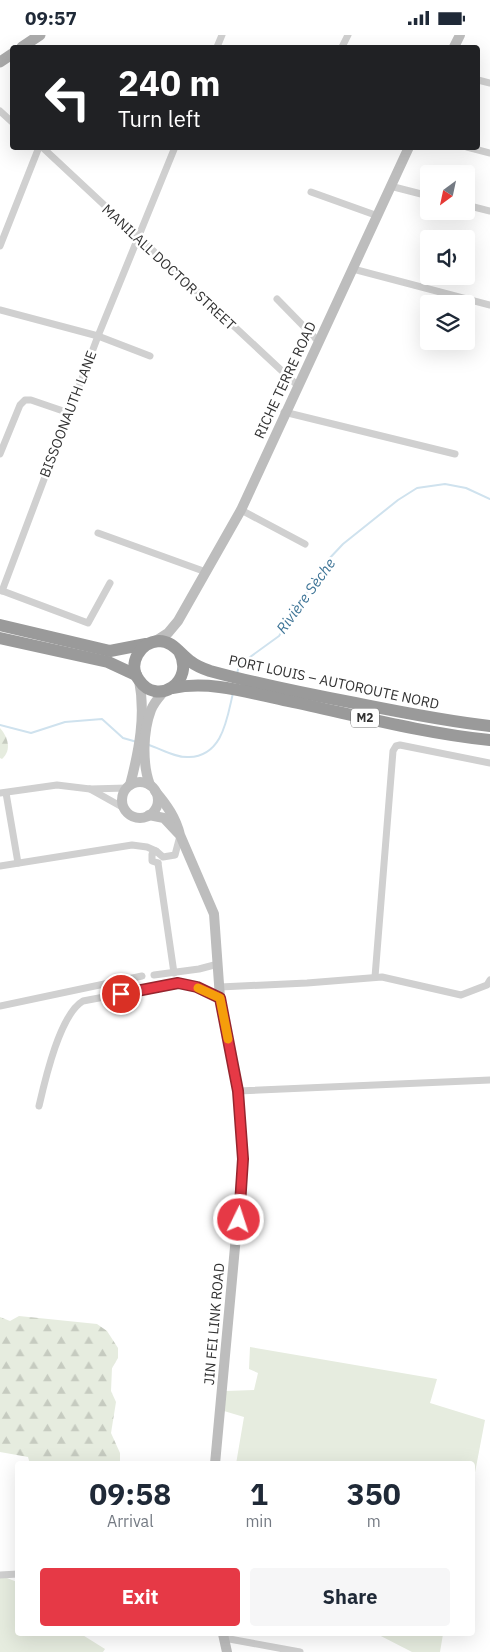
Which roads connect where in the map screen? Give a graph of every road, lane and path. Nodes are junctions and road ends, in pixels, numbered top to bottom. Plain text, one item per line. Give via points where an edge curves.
1 (40, 35) edge
2 (25, 45) edge
3 (0, 111) edge
4 (10, 120) edge
5 (39, 150) edge
6 (43, 150) edge
7 (174, 150) edge
8 (408, 150) edge
9 (390, 186) junction
10 (311, 192) dead end
11 (420, 194) edge
12 (475, 207) edge
13 (490, 211) edge
14 (378, 216) junction
15 (138, 239) junction
16 (0, 246) edge
17 (353, 269) junction
18 (277, 299) dead end
19 (490, 305) edge
20 (0, 310) edge
21 (98, 336) junction
22 (318, 341) junction
23 (150, 357) dead end
24 (297, 385) junction
25 (284, 412) junction
26 (69, 413) junction
27 (0, 454) edge
28 (455, 454) dead end
29 (241, 510) junction
30 (98, 533) dead end
31 (305, 544) dead end
32 (206, 572) junction
33 (110, 583) dead end
34 (1, 590) edge
35 (178, 621) junction
36 (0, 625) edge
37 (0, 638) edge
38 (150, 643) junction
39 (177, 649) junction
40 (137, 678) junction
41 (228, 682) junction
42 (241, 685) junction
43 (168, 689) junction
44 (490, 726) edge
45 (490, 740) edge
46 (490, 763) edge
47 (129, 786) junction
48 (153, 788) junction
49 (90, 789) junction
50 (3, 793) edge
51 (124, 808) junction
52 (149, 815) junction
53 (180, 835) junction
54 (154, 854) junction
55 (163, 857) junction
56 (18, 863) junction
57 (158, 863) junction
58 (0, 866) edge
59 (214, 965) junction
60 (174, 973) junction
61 (154, 975) dead end
62 (142, 976) dead end
63 (375, 977) junction
64 (490, 980) edge
65 (220, 987) junction
66 (220, 998) junction
67 (0, 1005) edge
68 (490, 1080) edge
69 (238, 1091) junction
70 (39, 1106) dead end
71 (215, 1461) edge
72 (15, 1574) edge
73 (0, 1575) edge
74 (223, 1636) edge
75 (226, 1652) edge
76 (300, 1652) edge

1 - 2 main road
3 - 4 street
5 - 16 street
6 - 15 street, MANILALL DOCTOR STREET
7 - 15 street, BISSOONAUTH LANE
8 - 9 main road, RICHE TERRE ROAD
9 - 11 street
9 - 14 main road, RICHE TERRE ROAD
10 - 14 street
12 - 13 street
14 - 17 main road, RICHE TERRE ROAD
15 - 21 street, BISSOONAUTH LANE
15 - 24 street, MANILALL DOCTOR STREET
17 - 19 street
17 - 22 main road, RICHE TERRE ROAD
18 - 22 street
20 - 21 street
21 - 23 street
21 - 26 street, BISSOONAUTH LANE
22 - 24 main road, RICHE TERRE ROAD
24 - 25 main road, RICHE TERRE ROAD
25 - 28 street
25 - 29 main road, RICHE TERRE ROAD
26 - 27 street via 25,400
26 - 34 street, BISSOONAUTH LANE
29 - 31 street
29 - 32 main road, RICHE TERRE ROAD
30 - 32 street
32 - 35 main road, RICHE TERRE ROAD
33 - 34 street via 88,623
35 - 38 main road via 168,633
35 - 39 main road
36 - 38 highway, M2 via 110,651
37 - 40 highway, M2 via 108,661
38 - 39 highway, M2 via 162,641
38 - 40 highway via 136,658
39 - 41 highway, PORT LOUIS – AUTOROUTE NORD / M2 via 191,662
39 - 43 highway via 184,671 178,684
40 - 43 highway, M2 via 150,689
40 - 47 main road via 142,695 141,726 136,765
41 - 42 highway, PORT LOUIS – AUTOROUTE NORD / M2
41 - 43 highway, PORT LOUIS – AUTOROUTE NORD / M2
42 - 44 highway, PORT LOUIS – AUTOROUTE NORD / M2
42 - 45 highway, PORT LOUIS – AUTOROUTE NORD / M2 via 384,722
43 - 48 main road via 151,710 146,735 145,767
46 - 63 street via 400,745 393,751
47 - 48 main road via 144,782
47 - 49 street
47 - 51 main road via 123,794
48 - 52 main road via 158,802
48 - 53 main road via 166,803
49 - 50 street via 57,785
49 - 51 street
50 - 56 street
51 - 52 main road via 138,817
52 - 53 main road via 164,818
53 - 55 street via 175,855
53 - 59 main road, JIN FEI LINK ROAD via 210,913
54 - 55 street
54 - 56 street via 139,846 120,847
54 - 57 street via 153,862
55 - 57 street
56 - 58 street
57 - 60 street
59 - 60 street
59 - 65 main road, JIN FEI LINK ROAD
59 - 66 main road via 215,989
60 - 61 street
62 - 67 street
63 - 64 street via 461,995 487,985
63 - 65 street
65 - 66 main road, JIN FEI LINK ROAD
66 - 69 main road, JIN FEI LINK ROAD
66 - 70 street via 197,987 178,983 76,1005 51,1057
68 - 69 street
69 - 71 main road, JIN FEI LINK ROAD via 243,1159
72 - 73 street
74 - 75 main road
74 - 76 street

